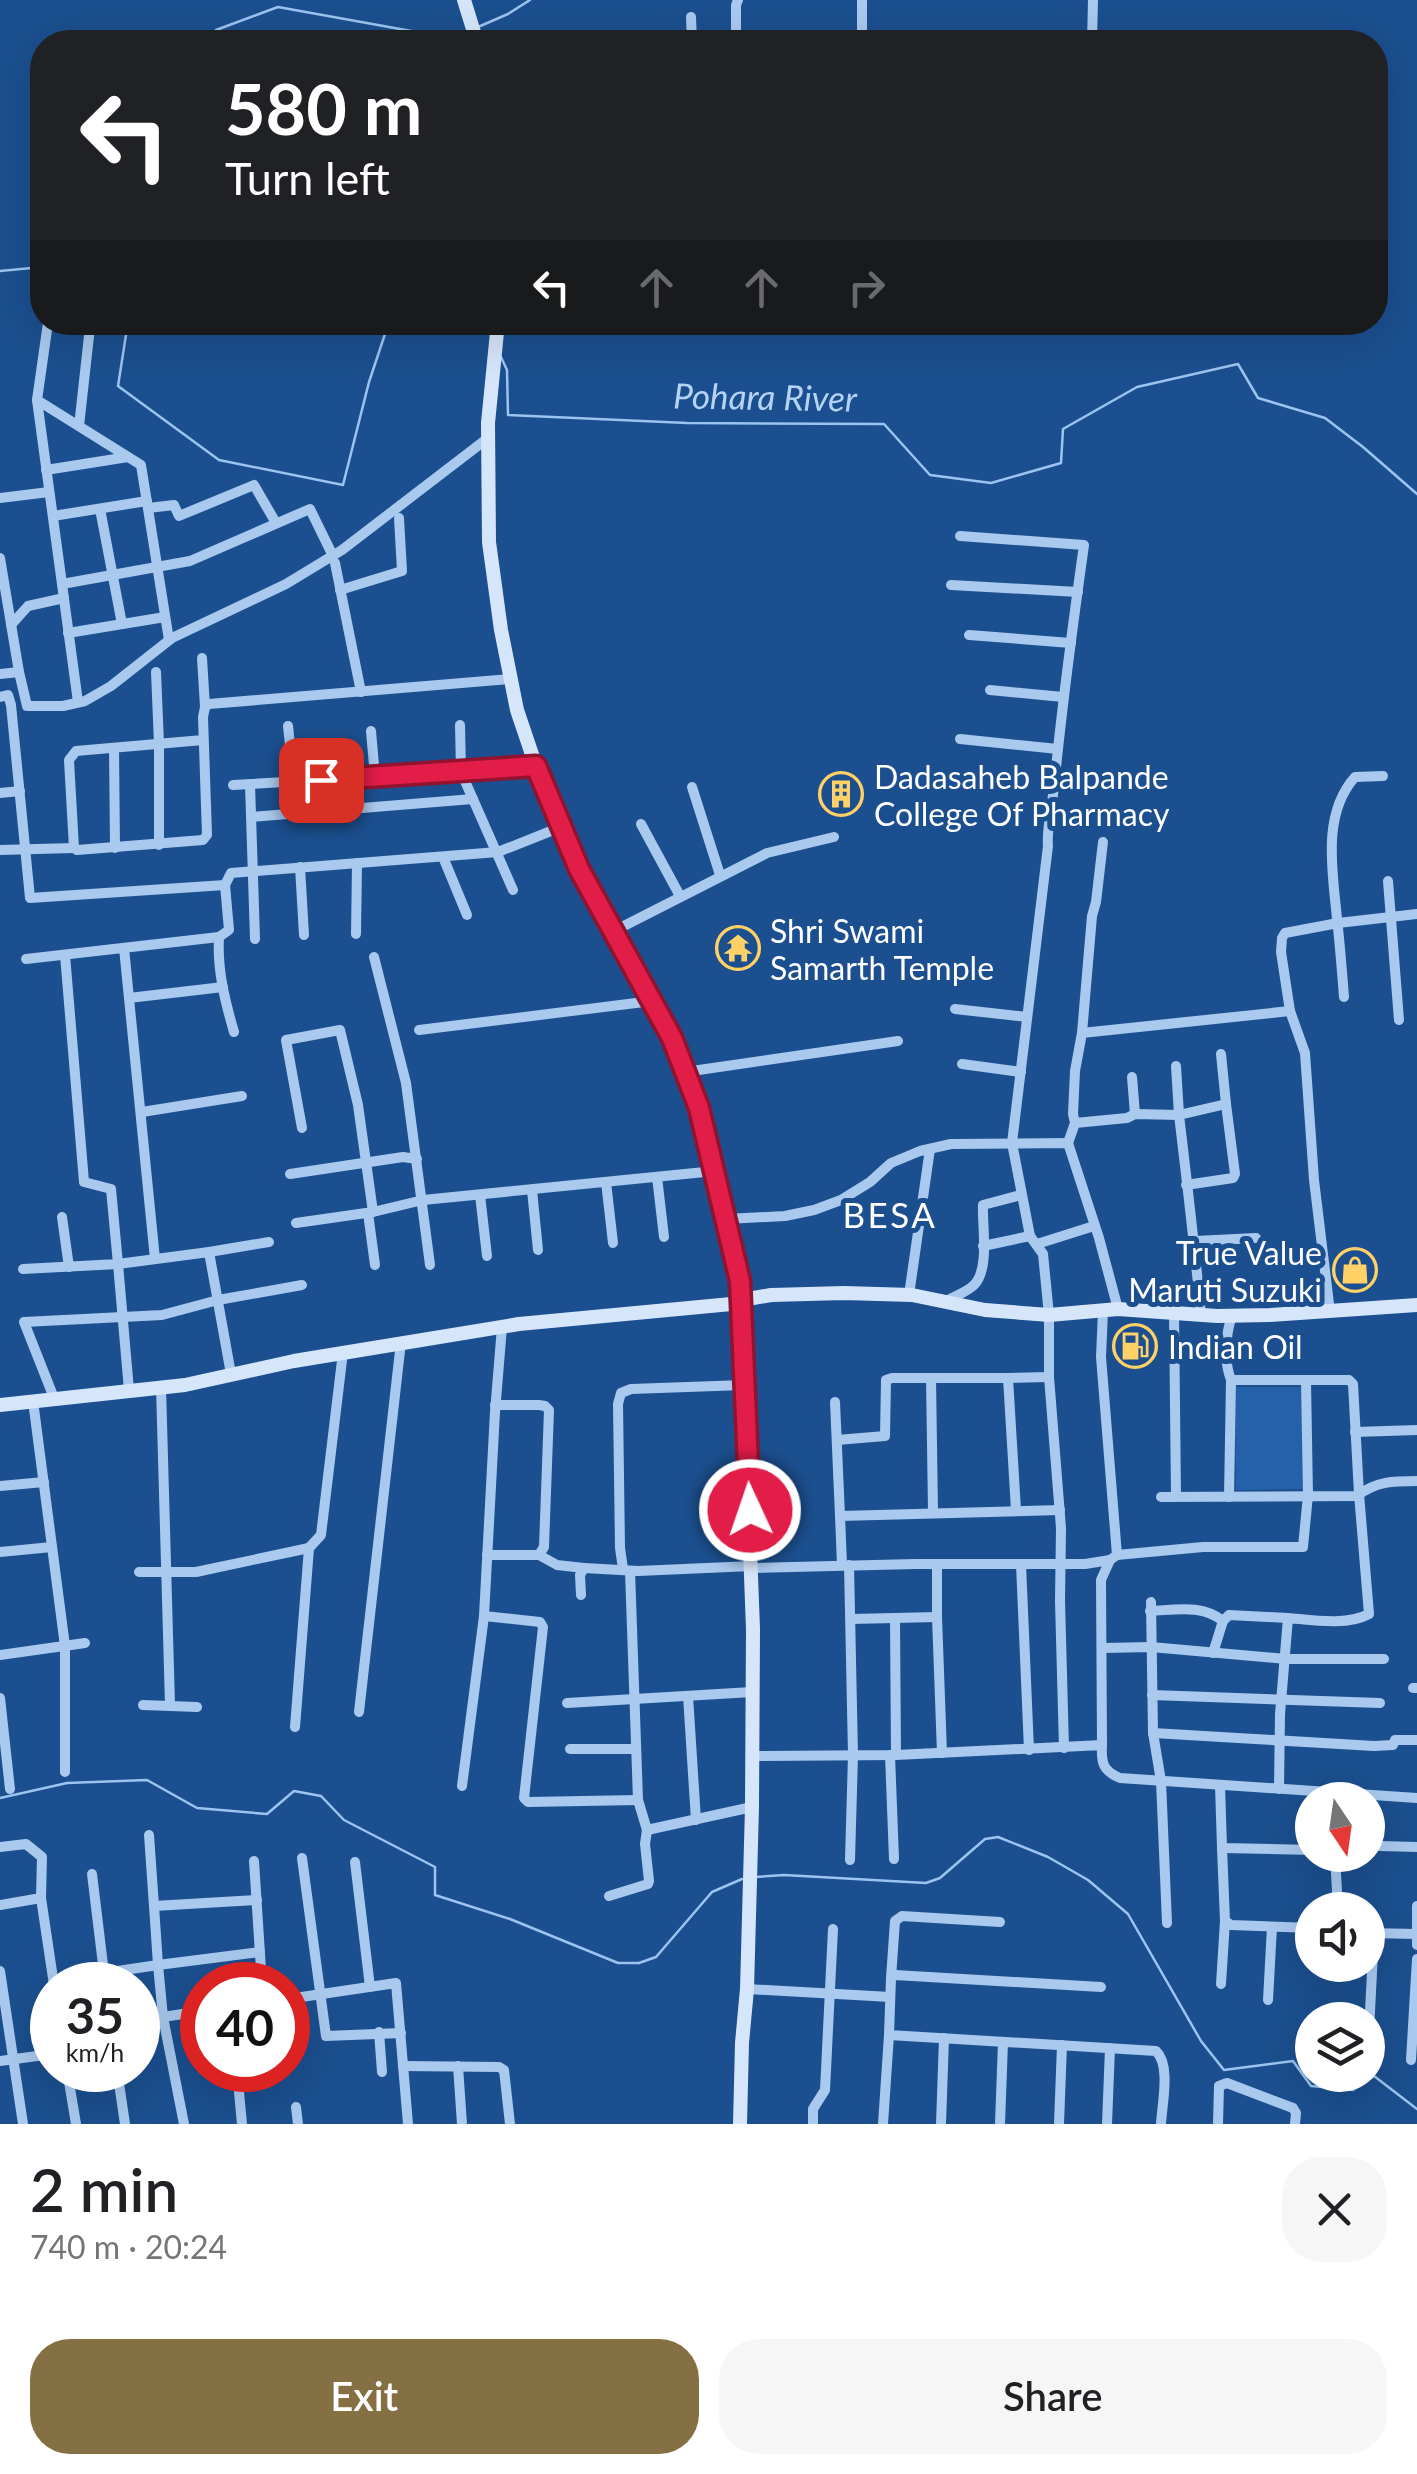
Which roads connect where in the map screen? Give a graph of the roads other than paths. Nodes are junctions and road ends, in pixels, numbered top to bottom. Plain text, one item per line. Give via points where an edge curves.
1 (464, 0) edge
2 (738, 0) edge
3 (862, 0) edge
4 (1093, 0) edge
5 (691, 16) dead end
6 (473, 30) edge
7 (692, 30) edge
8 (736, 30) edge
9 (862, 30) edge
10 (1092, 30) edge
11 (46, 335) edge
12 (89, 335) edge
13 (497, 335) edge
14 (37, 400) junction
15 (79, 426) junction
16 (488, 430) junction
17 (128, 457) junction
18 (46, 470) junction
19 (49, 492) junction
20 (0, 498) edge
21 (147, 505) junction
22 (100, 508) junction
23 (52, 516) junction
24 (399, 518) dead end
25 (276, 523) junction
26 (960, 536) dead end
27 (0, 558) edge
28 (334, 559) junction
29 (157, 568) junction
30 (113, 576) junction
31 (62, 584) junction
32 (951, 585) dead end
33 (340, 590) junction
34 (1078, 592) junction
35 (64, 598) junction
36 (165, 617) junction
37 (7, 621) edge
38 (122, 624) junction
39 (68, 633) junction
40 (968, 634) dead end
41 (168, 640) junction
42 (1070, 643) junction
43 (202, 658) dead end
44 (19, 672) junction
45 (156, 672) dead end
46 (0, 674) edge
47 (511, 679) junction
48 (990, 690) dead end
49 (362, 692) junction
50 (0, 697) edge
51 (1063, 697) junction
52 (78, 702) junction
53 (11, 705) junction
54 (27, 706) junction
55 (204, 707) junction
56 (460, 725) dead end
57 (288, 726) dead end
58 (371, 730) dead end
59 (960, 738) dead end
60 (203, 740) junction
61 (159, 744) junction
62 (114, 748) junction
63 (1058, 749) junction
64 (536, 766) junction
65 (461, 772) junction
66 (1383, 776) dead end
67 (375, 777) junction
68 (294, 782) junction
69 (250, 784) junction
70 (232, 786) dead end
71 (692, 787) dead end
72 (20, 790) junction
73 (0, 793) edge
74 (473, 799) junction
75 (252, 817) junction
76 (641, 824) dead end
77 (561, 827) junction
78 (834, 837) dead end
79 (1103, 842) dead end
80 (159, 845) junction
81 (74, 848) junction
82 (116, 848) junction
83 (26, 849) junction
84 (0, 850) edge
85 (496, 852) junction
86 (442, 857) junction
87 (357, 863) junction
88 (300, 867) junction
89 (254, 871) junction
90 (720, 875) junction
91 (1388, 881) dead end
92 (225, 885) junction
93 (512, 890) dead end
94 (680, 896) junction
95 (1417, 914) edge
96 (467, 915) dead end
97 (1392, 916) junction
98 (1338, 923) junction
99 (614, 931) junction
100 (356, 934) dead end
101 (304, 935) dead end
102 (219, 937) junction
103 (255, 939) dead end
104 (124, 948) junction
105 (65, 954) junction
106 (374, 957) dead end
107 (26, 959) dead end
108 (223, 987) junction
109 (1344, 997) dead end
110 (129, 998) junction
111 (652, 1001) junction
112 (955, 1009) dead end
113 (1290, 1011) junction
114 (1027, 1017) junction
115 (1399, 1020) dead end
116 (419, 1030) dead end
117 (234, 1032) dead end
118 (1082, 1034) junction
119 (898, 1040) dead end
120 (1221, 1054) dead end
121 (962, 1064) dead end
122 (1176, 1066) dead end
123 (685, 1072) junction
124 (1021, 1072) junction
125 (1132, 1076) dead end
126 (242, 1096) dead end
127 (1226, 1104) junction
128 (142, 1112) junction
129 (1135, 1114) junction
130 (1179, 1115) junction
131 (1075, 1122) junction
132 (302, 1128) dead end
133 (1012, 1143) junction
134 (1068, 1144) junction
135 (930, 1149) junction
136 (417, 1159) junction
137 (366, 1162) junction
138 (715, 1171) junction
139 (290, 1174) dead end
140 (656, 1177) junction
141 (606, 1182) junction
142 (1186, 1185) junction
143 (532, 1190) junction
144 (480, 1195) junction
145 (1022, 1195) junction
146 (422, 1200) junction
147 (370, 1212) junction
148 (62, 1217) dead end
149 (726, 1220) junction
150 (296, 1223) dead end
151 (1094, 1226) junction
152 (664, 1238) dead end
153 (1256, 1238) dead end
154 (1033, 1240) junction
155 (1195, 1241) junction
156 (269, 1242) dead end
157 (614, 1243) dead end
158 (984, 1246) junction
159 (538, 1250) dead end
160 (209, 1252) junction
161 (487, 1256) dead end
162 (155, 1259) junction
163 (118, 1264) junction
164 (430, 1264) dead end
165 (375, 1265) dead end
166 (70, 1267) junction
167 (23, 1269) dead end
168 (302, 1285) dead end
169 (908, 1295) junction
170 (218, 1300) junction
171 (945, 1301) junction
172 (742, 1302) junction
173 (1417, 1305) edge
174 (1110, 1310) junction
175 (1330, 1312) junction
176 (1174, 1313) junction
177 (1049, 1315) junction
178 (1201, 1315) junction
179 (122, 1316) junction
180 (1232, 1316) junction
181 (502, 1327) junction
182 (401, 1342) junction
183 (343, 1352) junction
184 (231, 1374) junction
185 (1049, 1377) junction
186 (931, 1378) junction
187 (1008, 1378) junction
188 (1231, 1380) junction
189 (1306, 1381) junction
190 (744, 1385) junction
191 (161, 1387) junction
192 (129, 1390) junction
193 (54, 1398) junction
194 (33, 1401) junction
195 (835, 1402) dead end
196 (0, 1404) edge
197 (496, 1405) junction
198 (1417, 1430) edge
199 (1355, 1432) junction
200 (836, 1440) junction
201 (1417, 1481) edge
202 (44, 1482) junction
203 (0, 1486) edge
204 (1308, 1494) junction
205 (1359, 1494) junction
206 (1229, 1496) junction
207 (1162, 1497) dead end
208 (1176, 1497) junction
209 (1016, 1510) junction
210 (1060, 1510) junction
211 (932, 1512) junction
212 (840, 1516) junction
213 (52, 1548) junction
214 (309, 1548) junction
215 (0, 1552) edge
216 (487, 1554) junction
217 (539, 1555) junction
218 (1113, 1558) junction
219 (938, 1564) junction
220 (1021, 1564) junction
221 (1062, 1564) junction
222 (846, 1565) junction
223 (752, 1567) junction
224 (584, 1568) junction
225 (626, 1570) junction
226 (139, 1572) dead end
227 (166, 1572) junction
228 (581, 1594) dead end
229 (484, 1616) junction
230 (937, 1616) junction
231 (1288, 1618) junction
232 (851, 1619) junction
233 (895, 1619) junction
234 (1223, 1621) junction
235 (86, 1643) dead end
236 (65, 1646) junction
237 (1151, 1647) junction
238 (1103, 1648) junction
239 (1213, 1653) junction
240 (0, 1655) edge
241 (1286, 1659) junction
242 (1384, 1659) dead end
243 (752, 1692) junction
244 (1152, 1695) junction
245 (688, 1696) junction
246 (0, 1698) edge
247 (636, 1699) junction
248 (1282, 1701) junction
249 (566, 1703) dead end
250 (1380, 1703) dead end
251 (143, 1705) dead end
252 (170, 1705) junction
253 (197, 1707) dead end
254 (359, 1712) dead end
255 (295, 1727) dead end
256 (1153, 1733) junction
257 (1282, 1740) junction
258 (1417, 1740) edge
259 (1102, 1745) junction
260 (1064, 1748) junction
261 (635, 1749) junction
262 (570, 1750) dead end
263 (1029, 1750) junction
264 (942, 1753) junction
265 (853, 1754) junction
266 (893, 1755) junction
267 (752, 1756) junction
268 (65, 1772) dead end
269 (1161, 1781) junction
270 (1220, 1785) junction
271 (462, 1786) dead end
272 (1279, 1789) junction
273 (10, 1790) dead end
274 (1295, 1791) edge
275 (1385, 1797) edge
276 (1417, 1798) edge
277 (638, 1800) junction
278 (752, 1807) junction
279 (696, 1820) junction
280 (647, 1830) junction
281 (148, 1836) dead end
282 (1385, 1846) edge
283 (0, 1847) edge
284 (1222, 1848) junction
285 (1417, 1848) edge
286 (1295, 1850) edge
287 (302, 1858) dead end
288 (894, 1859) dead end
289 (850, 1860) dead end
290 (254, 1861) dead end
291 (355, 1862) dead end
292 (92, 1874) dead end
293 (610, 1896) dead end
294 (41, 1898) junction
295 (256, 1900) junction
296 (0, 1904) edge
297 (154, 1906) junction
298 (1417, 1906) edge
299 (1225, 1921) junction
300 (1000, 1922) dead end
301 (1167, 1924) dead end
302 (1272, 1926) junction
303 (1295, 1927) edge
304 (832, 1929) dead end
305 (1385, 1933) edge
306 (1416, 1934) edge
307 (1417, 1945) edge
308 (260, 1952) junction
309 (1417, 1959) edge
310 (51, 1962) edge
311 (103, 1962) edge
312 (158, 1962) edge
313 (261, 1962) edge
314 (160, 1965) edge
315 (0, 1971) edge
316 (891, 1978) junction
317 (1221, 1984) dead end
318 (1101, 1986) dead end
319 (370, 1987) junction
320 (747, 1989) junction
321 (160, 1991) edge
322 (831, 1994) junction
323 (320, 1995) junction
324 (310, 1997) edge
325 (890, 1997) junction
326 (1268, 2000) dead end
327 (1416, 2002) edge
328 (180, 2014) edge
329 (162, 2017) junction
330 (379, 2032) junction
331 (400, 2033) junction
332 (889, 2034) junction
333 (944, 2038) junction
334 (1003, 2042) junction
335 (1062, 2045) junction
336 (1110, 2048) junction
337 (6, 2060) edge
338 (1412, 2060) dead end
339 (404, 2066) junction
340 (458, 2066) junction
341 (382, 2072) dead end
342 (71, 2092) edge
343 (120, 2092) edge
344 (240, 2092) dead end
345 (296, 2107) dead end
346 (22, 2124) edge
347 (76, 2124) edge
348 (125, 2124) edge
349 (184, 2124) edge
350 (242, 2124) edge
351 (298, 2124) edge
352 (408, 2124) edge
353 (462, 2124) edge
354 (510, 2124) edge
355 (740, 2124) edge
356 (813, 2124) edge
357 (883, 2124) edge
358 (941, 2124) edge
359 (1000, 2124) edge
360 (1059, 2124) edge
361 (1107, 2124) edge
362 (1161, 2124) edge
363 (1218, 2124) edge
364 (1295, 2124) edge

1 - 6 street
2 - 8 street
3 - 9 street
4 - 10 street
5 - 7 street
11 - 14 street
12 - 15 street
13 - 16 street
14 - 15 street
14 - 18 street
15 - 17 street
16 - 28 street
16 - 47 street via 488,542
17 - 18 street
17 - 21 street via 141,465
18 - 19 street
19 - 20 street
19 - 23 street
21 - 22 street
21 - 25 street via 174,505 179,516 254,484
21 - 29 street
22 - 23 street
22 - 30 street
23 - 31 street
24 - 33 street via 402,570
25 - 28 street via 310,508
25 - 29 street via 190,561
26 - 34 street via 1084,546
27 - 37 street
28 - 33 street
28 - 41 street
29 - 30 street
29 - 36 street
30 - 31 street
30 - 38 street
31 - 35 street
32 - 34 street
33 - 49 street
34 - 42 street
35 - 37 street via 28,606
35 - 39 street
36 - 38 street
36 - 41 street
37 - 44 street
38 - 39 street
39 - 52 street
40 - 42 street
41 - 52 street via 111,686
42 - 51 street
43 - 55 street
44 - 46 street
44 - 54 street
45 - 61 street
47 - 49 street
47 - 64 street
48 - 51 street
49 - 55 street
50 - 53 street via 8,695
51 - 63 street
52 - 54 street
53 - 54 street
53 - 72 street
55 - 60 street
56 - 65 street
57 - 68 street
58 - 67 street
59 - 63 street
60 - 61 street
60 - 80 street via 207,836
61 - 62 street
61 - 80 street
62 - 81 street via 76,751 70,760
62 - 82 street
63 - 114 street
64 - 65 street
64 - 77 street
65 - 67 street
65 - 74 street
66 - 98 street via 1355,777 1338,806 1331,863
67 - 68 street
68 - 69 street
69 - 70 street
69 - 75 street
71 - 90 street
72 - 73 street
72 - 83 street
74 - 75 street
74 - 85 street
75 - 89 street
76 - 94 street
77 - 85 street
77 - 99 street
78 - 90 street via 767,853
79 - 118 street
80 - 82 street
81 - 82 street
81 - 83 street
83 - 84 street
83 - 92 street via 30,898
85 - 86 street
85 - 93 street
86 - 87 street
86 - 96 street
87 - 88 street
87 - 100 street
88 - 89 street
88 - 101 street
89 - 92 street via 232,873
89 - 103 street
90 - 94 street
91 - 97 street
92 - 102 street via 229,930
94 - 99 street
95 - 97 street
97 - 98 street
97 - 115 street
98 - 109 street
98 - 113 street via 1282,938
99 - 111 street
102 - 104 street
102 - 108 street
104 - 105 street
104 - 110 street
105 - 107 street
105 - 163 street via 84,1182 111,1189
106 - 136 street via 406,1083
108 - 110 street
108 - 117 street
110 - 128 street
111 - 116 street
111 - 123 street
112 - 114 street
113 - 118 street
113 - 175 street via 1305,1053
114 - 124 street
118 - 131 street
119 - 123 street
120 - 127 street
121 - 124 street
122 - 130 street
123 - 138 street
124 - 133 street
125 - 129 street
126 - 128 street
127 - 130 street
127 - 142 street via 1235,1174
128 - 162 street
129 - 130 street
129 - 131 street
130 - 142 street
131 - 134 street
132 - 137 street via 286,1040 340,1030
133 - 134 street
133 - 135 street
133 - 145 street
134 - 151 street
135 - 149 street via 891,1163 870,1182 814,1210
135 - 169 street
136 - 137 street
136 - 146 street
137 - 139 street
137 - 147 street
138 - 140 street
138 - 149 street
140 - 141 street
140 - 152 street
141 - 143 street
141 - 157 street
142 - 155 street
143 - 144 street
143 - 159 street
144 - 146 street
144 - 161 street
145 - 154 street
145 - 158 street via 984,1204
146 - 147 street
146 - 164 street
147 - 150 street
147 - 165 street
148 - 166 street
149 - 172 street
151 - 154 street
151 - 174 street
153 - 155 street
154 - 158 street
154 - 177 street via 1043,1254
155 - 178 street
156 - 160 street
158 - 171 street via 978,1281
160 - 162 street
160 - 170 street
162 - 163 street
163 - 166 street
163 - 179 street
166 - 167 street
168 - 170 street
169 - 171 street
169 - 172 street via 772,1295
170 - 179 street via 162,1315
170 - 184 street
171 - 177 street
172 - 181 street
172 - 190 street
173 - 175 street
174 - 176 street
174 - 177 street
174 - 218 street via 1102,1356
175 - 180 street
176 - 178 street
176 - 208 street
177 - 185 street
178 - 180 street
179 - 192 street
179 - 193 street via 24,1322
180 - 188 street
181 - 182 street
181 - 197 street
182 - 183 street
182 - 254 street
183 - 184 street
183 - 214 street via 321,1535
184 - 191 street
185 - 187 street
185 - 210 street
186 - 187 street
186 - 200 street via 886,1380 885,1436
186 - 211 street
187 - 209 street
188 - 189 street
188 - 206 street
189 - 199 street via 1353,1384
189 - 204 street
190 - 223 street
190 - 225 street via 621,1393 620,1548
191 - 192 street
191 - 227 street
192 - 193 street
193 - 194 street
194 - 196 street
194 - 202 street
195 - 200 street
197 - 216 street
197 - 217 street via 549,1410
198 - 199 street
199 - 205 street
200 - 212 street
201 - 205 street via 1382,1482
202 - 203 street
202 - 213 street
204 - 205 street
204 - 206 street
204 - 218 street via 1303,1547
205 - 231 street via 1369,1614
206 - 208 street
207 - 208 street
209 - 210 street
209 - 211 street
210 - 221 street
211 - 212 street
212 - 222 street
213 - 215 street
213 - 236 street
214 - 227 street
214 - 255 street
216 - 217 street
216 - 229 street
217 - 224 street
218 - 221 street
218 - 238 street via 1101,1580
219 - 220 street
219 - 222 street
219 - 230 street
220 - 221 street
220 - 263 street
221 - 260 street
222 - 223 street
222 - 232 street
223 - 225 street
223 - 243 street
224 - 225 street
224 - 228 street
225 - 247 street
226 - 227 street
227 - 252 street
229 - 271 street
229 - 277 street via 543,1627 524,1798
230 - 233 street
230 - 264 street
231 - 234 street via 1237,1614
231 - 241 street
232 - 233 street
232 - 265 street
233 - 266 street
234 - 237 street via 1208,1611 1151,1606
234 - 239 street
235 - 236 street
236 - 240 street
236 - 268 street
237 - 238 street
237 - 239 street
237 - 244 street
238 - 259 street
239 - 241 street
241 - 242 street
241 - 248 street
243 - 245 street
243 - 267 street
244 - 248 street
244 - 256 street
245 - 247 street
245 - 279 street
246 - 273 street
247 - 249 street
247 - 261 street
248 - 250 street
248 - 257 street
251 - 252 street
252 - 253 street
256 - 257 street
256 - 269 street
257 - 258 street via 1374,1746
257 - 272 street
259 - 260 street
259 - 269 street via 1109,1773
260 - 263 street
261 - 262 street
261 - 277 street
263 - 264 street
264 - 266 street
265 - 266 street
265 - 267 street
265 - 289 street
266 - 288 street
267 - 278 street
269 - 270 street
269 - 301 street
270 - 272 street
270 - 284 street
272 - 274 street
275 - 276 street
277 - 280 street
278 - 279 street
278 - 320 street
279 - 280 street
280 - 293 street via 648,1884
281 - 297 street
282 - 285 street
283 - 294 street via 26,1844 42,1856
284 - 286 street
284 - 299 street
287 - 323 street
290 - 295 street
291 - 319 street
292 - 311 street
294 - 296 street
294 - 310 street
295 - 297 street
295 - 308 street
297 - 312 street
298 - 306 street
299 - 302 street
299 - 317 street
300 - 316 street via 902,1916 895,1921
302 - 303 street
302 - 326 street
304 - 322 street
305 - 306 street
306 - 307 street
308 - 313 street
308 - 314 street
309 - 327 street
315 - 337 street
316 - 318 street
316 - 325 street
319 - 323 street
319 - 331 street via 396,1983
320 - 322 street
320 - 355 street
321 - 329 street
322 - 325 street
322 - 356 street via 825,2090
323 - 324 street
323 - 330 street via 326,2036
325 - 332 street
327 - 338 street
328 - 329 street
329 - 349 street
330 - 331 street
330 - 341 street
331 - 339 street
332 - 333 street
332 - 357 street
333 - 334 street
333 - 358 street
334 - 335 street
334 - 359 street
335 - 336 street
335 - 360 street
336 - 361 street
336 - 362 street via 1162,2056
337 - 346 street
339 - 340 street
339 - 352 street
340 - 353 street
340 - 354 street via 504,2070
342 - 347 street
343 - 348 street
344 - 350 street
345 - 351 street
363 - 364 street via 1219,2086 1227,2083 1293,2108

